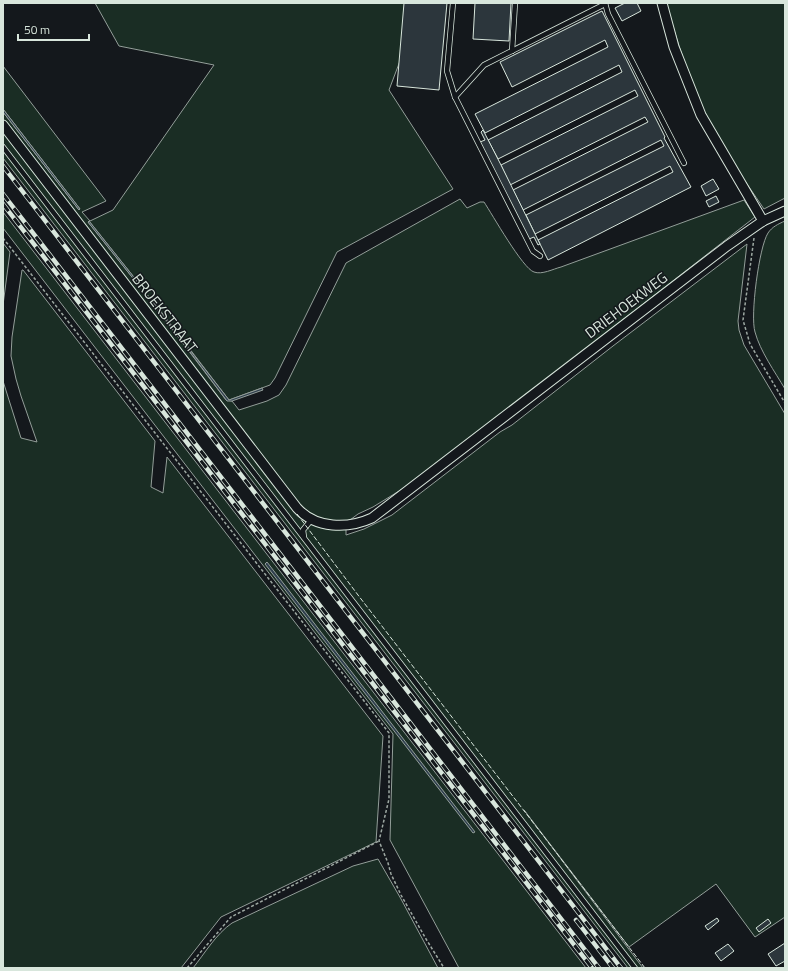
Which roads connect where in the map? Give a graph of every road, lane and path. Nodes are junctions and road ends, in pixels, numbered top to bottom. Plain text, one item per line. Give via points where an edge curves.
1 (453, 3) edge
2 (515, 3) edge
3 (605, 3) edge
4 (662, 3) edge
5 (512, 51) junction
6 (455, 97) junction
7 (3, 125) edge
8 (3, 147) edge
9 (684, 163) dead end
10 (785, 211) edge
11 (763, 221) junction
12 (754, 235) dead end
13 (3, 238) edge
14 (540, 256) dead end
15 (785, 403) edge
16 (309, 518) junction
17 (306, 542) junction
18 (379, 841) junction
19 (187, 968) edge
20 (444, 968) edge
21 (635, 968) edge

1 - 6 lane via 447,71
2 - 5 lane
3 - 5 lane
3 - 9 lane via 608,14
4 - 11 street via 674,47 701,115
5 - 6 lane via 484,64
6 - 14 lane via 533,251
7 - 16 street, BROEKSTRAAT via 297,508
8 - 17 lane
10 - 11 street, DRIEHOEKWEG
11 - 16 street, DRIEHOEKWEG via 372,518 346,526 328,525
12 - 15 path via 743,320 750,344
13 - 18 path via 388,733 389,799
16 - 17 lane via 304,530
17 - 21 lane
18 - 19 path via 231,917
18 - 20 path via 401,895

